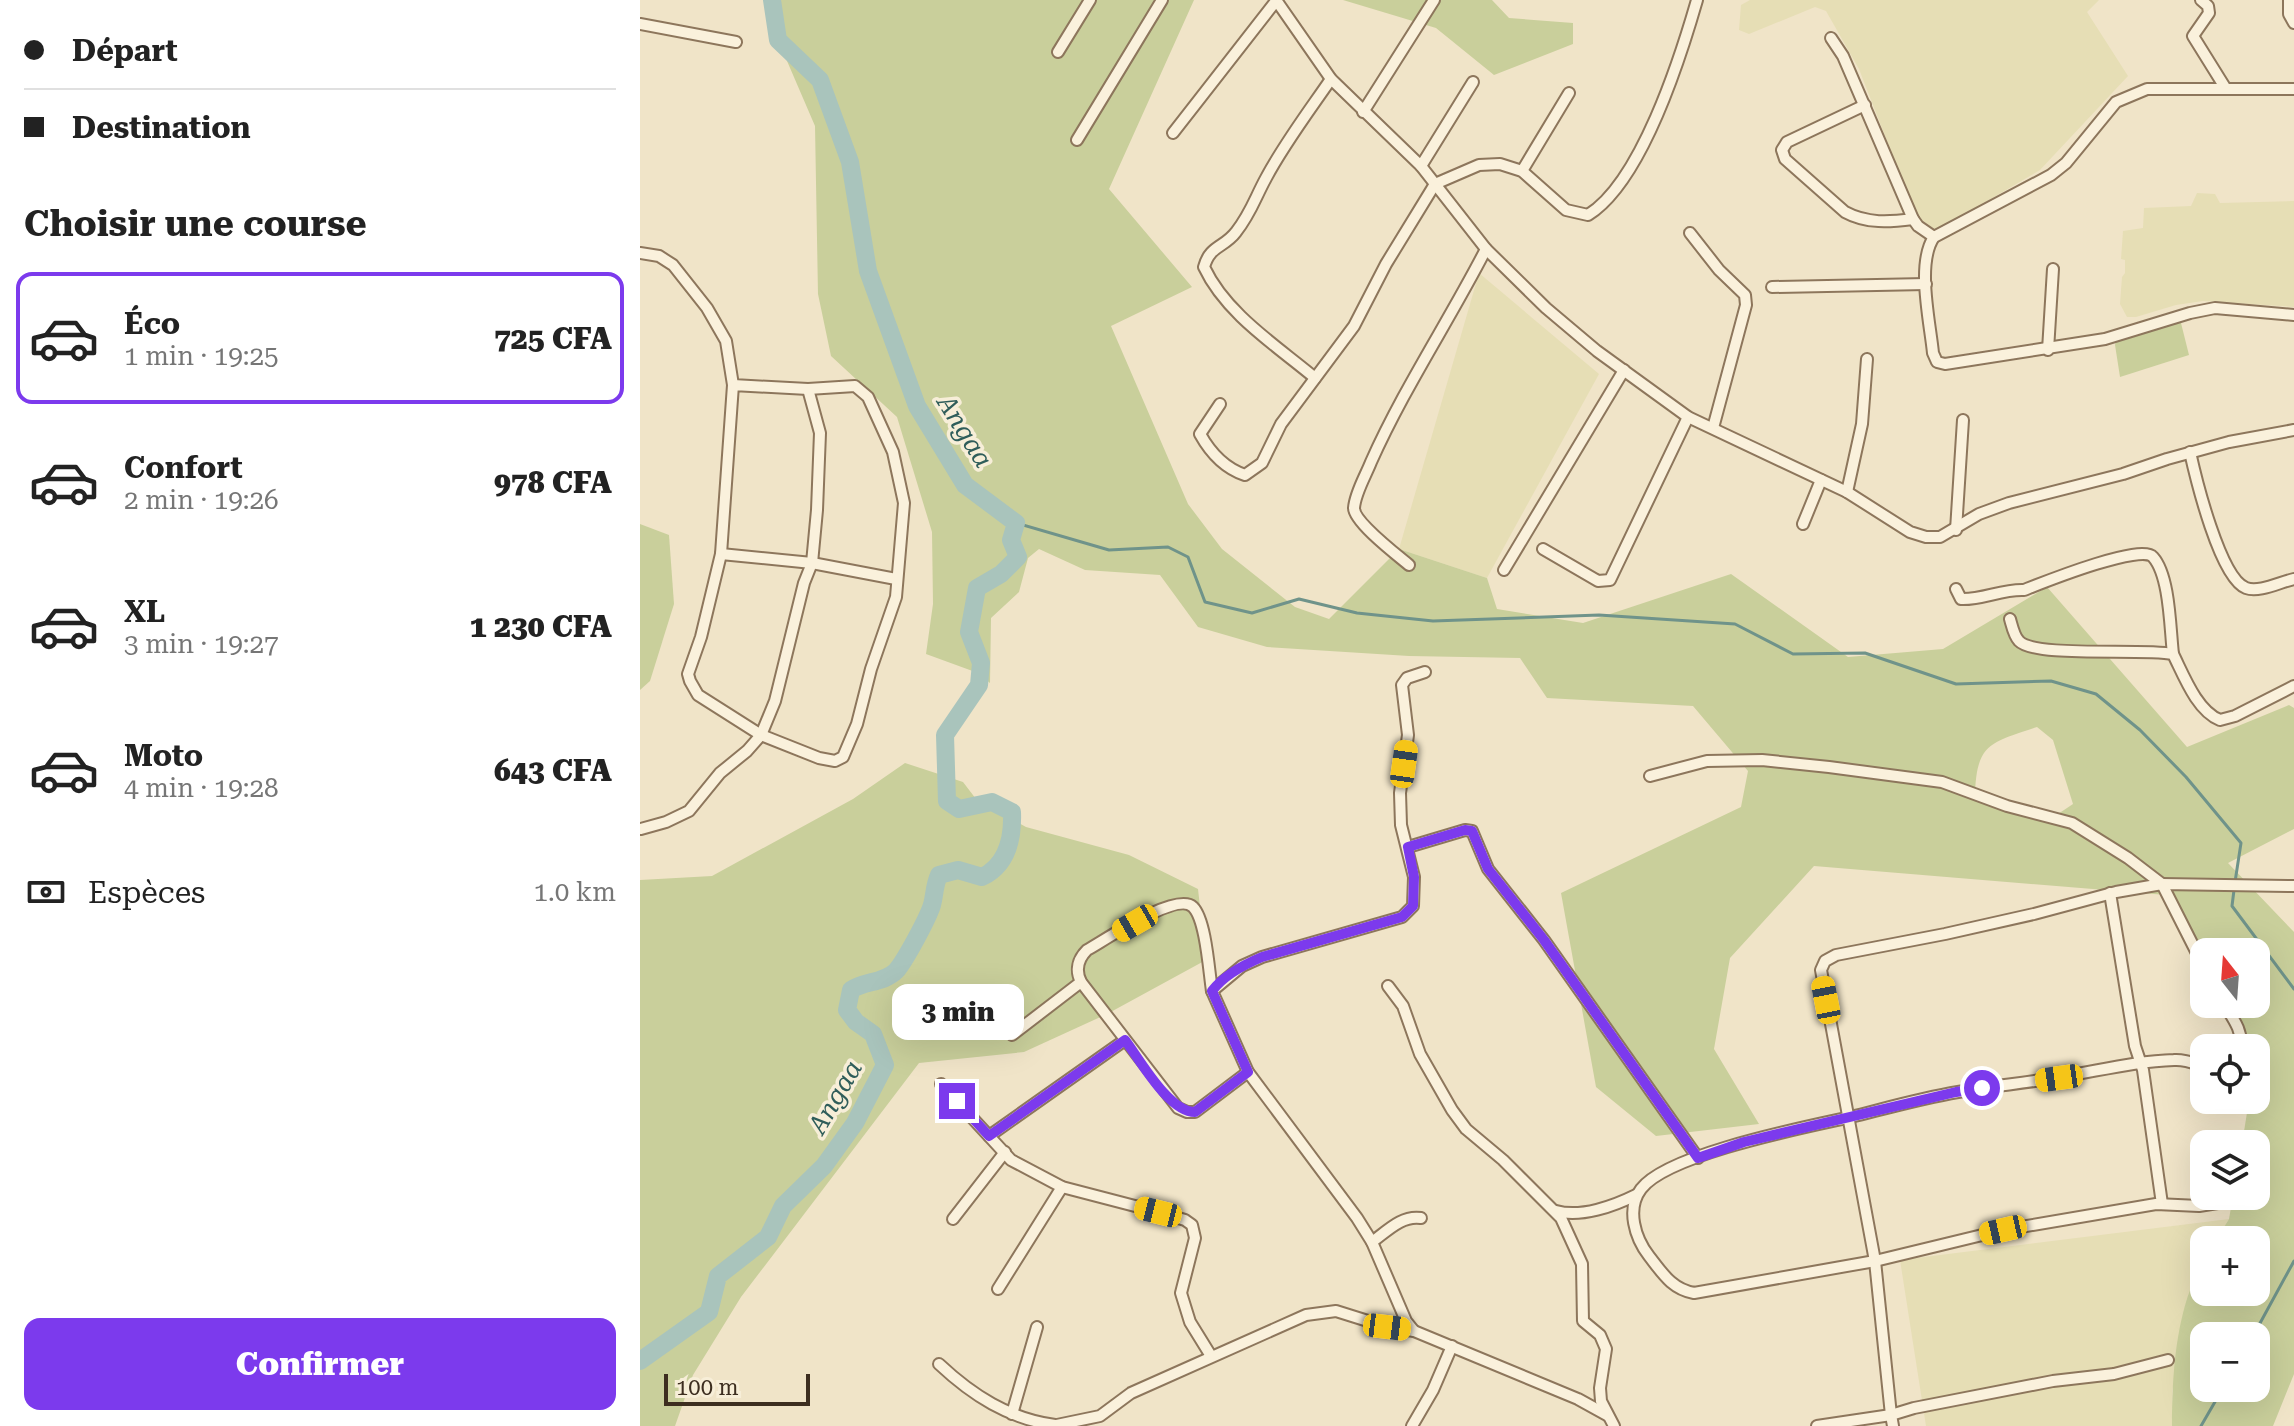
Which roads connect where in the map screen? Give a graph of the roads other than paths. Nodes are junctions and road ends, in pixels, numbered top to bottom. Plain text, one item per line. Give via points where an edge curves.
1 (1090, 0) edge
2 (1162, 0) edge
3 (1276, 0) edge
4 (1434, 0) edge
5 (1697, 0) edge
6 (2201, 0) edge
7 (2289, 0) edge
8 (2294, 23) edge
9 (640, 24) edge
10 (1831, 38) dead end
11 (736, 42) dead end
12 (1058, 52) dead end
13 (1331, 79) junction
14 (1473, 82) dead end
15 (2226, 89) junction
16 (2294, 89) edge
17 (1569, 93) dead end
18 (1865, 105) junction
19 (1363, 112) junction
20 (1173, 133) dead end
21 (1077, 140) dead end
22 (1421, 166) junction
23 (1522, 171) junction
24 (1435, 184) junction
25 (1913, 219) junction
26 (1690, 233) dead end
27 (1934, 237) junction
28 (1486, 249) junction
29 (640, 253) edge
30 (2053, 269) dead end
31 (1926, 284) junction
32 (1772, 287) dead end
33 (2294, 315) edge
34 (2048, 350) junction
35 (1867, 359) dead end
36 (1624, 370) junction
37 (1315, 378) junction
38 (733, 385) junction
39 (808, 389) junction
40 (1220, 404) dead end
41 (1688, 417) junction
42 (1963, 420) dead end
43 (1713, 428) junction
44 (2294, 430) edge
45 (2190, 452) junction
46 (1821, 480) junction
47 (1847, 492) junction
48 (1803, 524) dead end
49 (1956, 530) junction
50 (1543, 549) dead end
51 (721, 554) junction
52 (812, 563) junction
53 (1409, 565) dead end
54 (1504, 570) dead end
55 (896, 579) junction
56 (2294, 579) edge
57 (1956, 589) dead end
58 (2010, 619) dead end
59 (2173, 654) junction
60 (1425, 672) dead end
61 (2294, 686) edge
62 (761, 735) junction
63 (1650, 776) dead end
64 (641, 829) edge
65 (1408, 847) junction
66 (2162, 884) junction
67 (2294, 886) edge
68 (2110, 893) junction
69 (2190, 939) edge
70 (1081, 982) junction
71 (1388, 986) dead end
72 (1212, 991) junction
73 (1012, 1035) dead end
74 (1125, 1040) junction
75 (2141, 1062) junction
76 (2190, 1062) edge
77 (1248, 1072) junction
78 (941, 1084) dead end
79 (1849, 1117) junction
80 (989, 1136) junction
81 (1005, 1152) junction
82 (1698, 1158) junction
83 (1062, 1187) junction
84 (1638, 1194) junction
85 (2162, 1204) junction
86 (2190, 1206) edge
87 (1554, 1211) junction
88 (1421, 1218) dead end
89 (953, 1219) dead end
90 (1372, 1242) junction
91 (1875, 1261) junction
92 (998, 1289) dead end
93 (1037, 1327) dead end
94 (1414, 1331) junction
95 (1452, 1346) junction
96 (1211, 1356) junction
97 (2168, 1360) dead end
98 (939, 1364) dead end
99 (1012, 1414) junction
100 (1607, 1415) junction
101 (1892, 1420) edge
102 (1054, 1426) edge
103 (1412, 1426) edge
104 (1614, 1426) edge
105 (1817, 1426) edge

1 - 12 street
2 - 21 street
3 - 13 street
3 - 20 street
4 - 19 street
5 - 23 street via 1679,65 1653,122 1630,166 1599,207 1588,215 1566,210
6 - 15 street via 2209,13 2193,36
7 - 8 street
9 - 11 street
10 - 18 street
13 - 19 street
13 - 37 street via 1265,179 1251,211 1233,236 1207,255 1204,267 1237,311
14 - 22 street
15 - 16 street
15 - 27 street via 2132,93 2116,102 2051,175
17 - 23 street
18 - 25 street
18 - 25 street via 1787,142 1782,150 1785,159 1856,218
19 - 22 street
22 - 24 street
23 - 24 street via 1479,165
24 - 28 street
24 - 37 street via 1354,326
25 - 27 street
26 - 43 street via 1745,295
27 - 31 street via 1927,247
28 - 36 street via 1546,308
28 - 53 street via 1391,417 1354,509 1358,520
29 - 38 street via 673,265 713,316 726,341
30 - 34 street
31 - 32 street
31 - 34 street via 1937,362
33 - 34 street via 2215,308
35 - 47 street via 1862,424
36 - 41 street
36 - 54 street
37 - 40 street via 1281,424 1262,463 1245,475 1210,452 1200,434
38 - 39 street
38 - 51 street
39 - 52 street via 820,433
39 - 55 street via 855,386 868,397 893,452 904,503
41 - 43 street
41 - 50 street via 1610,580 1598,581
42 - 49 street
43 - 46 street
44 - 45 street
45 - 49 street via 2009,503
45 - 56 street via 2205,516 2235,580 2256,589
46 - 47 street
46 - 48 street
47 - 49 street via 1910,532 1940,537
51 - 52 street
51 - 62 street via 688,674 698,695
52 - 55 street
52 - 62 street
55 - 62 street via 896,597 843,757 819,758
57 - 59 street via 1961,599 2024,590 2129,554 2148,553 2164,580
58 - 59 street via 2017,640 2031,649
59 - 61 street via 2210,716 2220,720
60 - 65 street via 1402,685 1408,735 1401,825
62 - 64 street via 689,811
63 - 66 street via 1707,761 1762,760 1942,782 2072,823
65 - 72 street via 1413,906 1402,917 1262,957
65 - 82 street via 1472,831 1488,869
66 - 67 street
66 - 68 street
66 - 69 street
68 - 75 street
68 - 79 street via 1825,961 1821,970
70 - 72 street via 1078,964 1087,950 1158,910 1189,903 1201,922
70 - 73 street
70 - 74 street
71 - 87 street via 1403,1006 1420,1054 1466,1129
72 - 77 street
74 - 77 street via 1173,1104 1187,1112 1195,1112
74 - 80 street
75 - 76 street
75 - 79 street via 1956,1092
75 - 85 street
77 - 90 street
78 - 80 street
79 - 82 street
79 - 91 street
80 - 81 street
81 - 83 street
81 - 89 street
82 - 84 street via 1651,1179
83 - 92 street
83 - 96 street via 1192,1225 1195,1238 1181,1293 1190,1322
84 - 87 street via 1589,1211
84 - 91 street via 1632,1205 1634,1223 1646,1251 1680,1290 1694,1293
85 - 86 street
85 - 91 street via 2003,1230
87 - 100 street via 1582,1264 1583,1321 1600,1335 1606,1349 1600,1388
88 - 90 street via 1400,1221
90 - 94 street
91 - 101 street
93 - 99 street
94 - 95 street
94 - 96 street via 1336,1311 1306,1315
95 - 100 street
95 - 103 street
96 - 102 street via 1131,1393 1100,1416
97 - 101 street via 2017,1388
98 - 99 street via 963,1387
99 - 102 street
100 - 104 street
101 - 105 street

